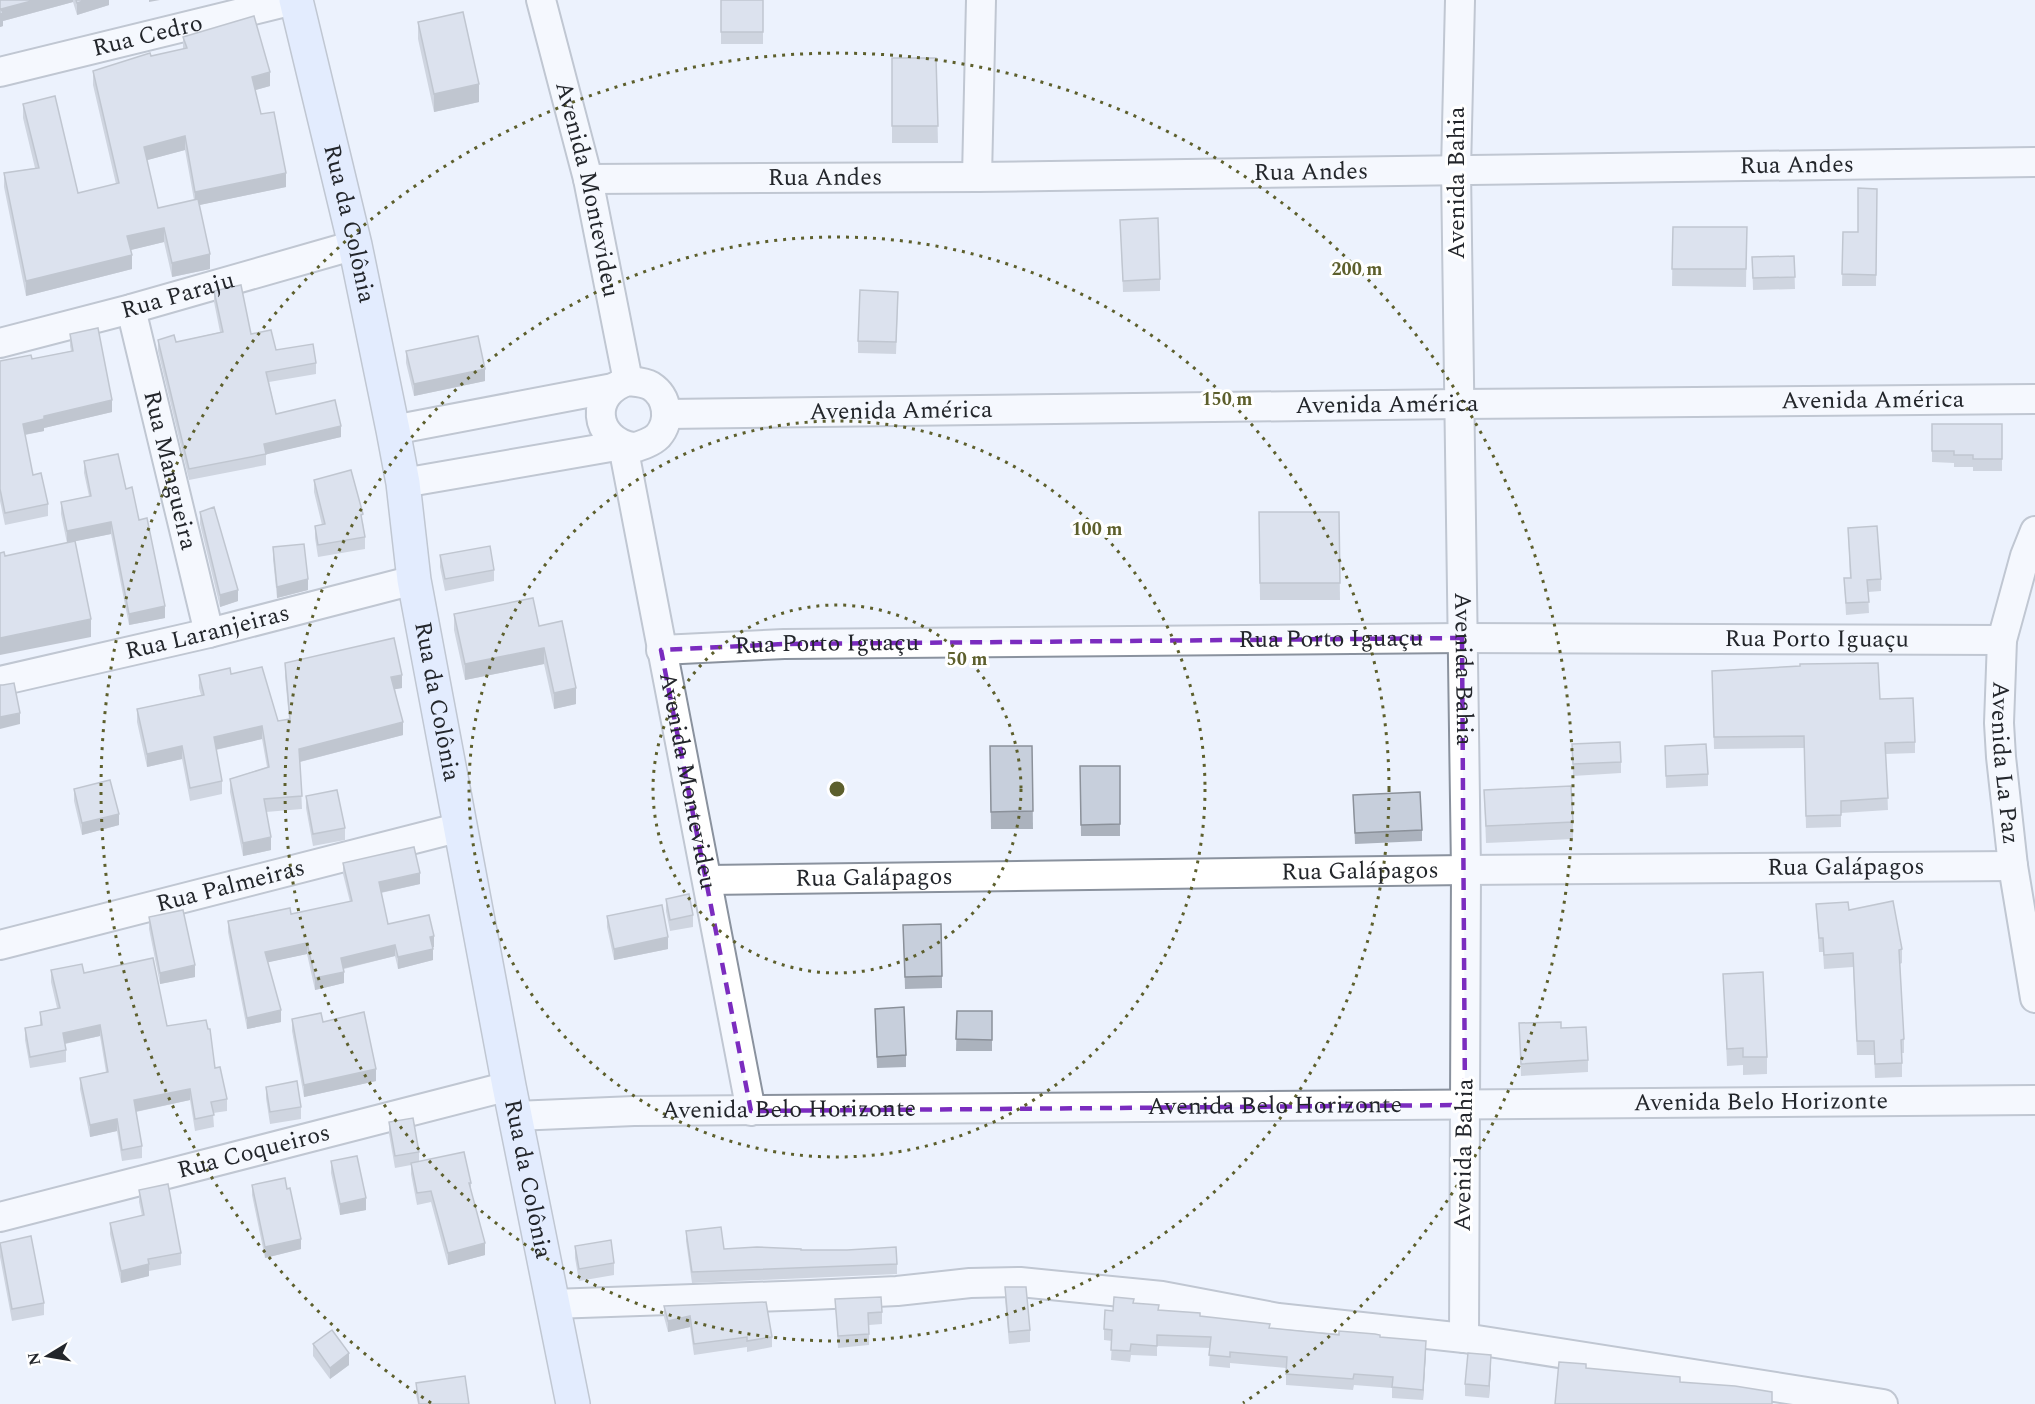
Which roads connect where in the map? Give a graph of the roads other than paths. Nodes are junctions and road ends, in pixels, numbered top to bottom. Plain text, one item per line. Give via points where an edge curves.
1 (295, 0) edge
2 (541, 0) edge
3 (981, 0) edge
4 (1460, 0) edge
5 (0, 72) edge
6 (2035, 162) edge
7 (1456, 170) junction
8 (977, 177) junction
9 (588, 179) junction
10 (355, 245) junction
11 (130, 309) junction
12 (0, 343) edge
13 (621, 385) junction
14 (2035, 399) edge
15 (1458, 404) junction
16 (667, 414) junction
17 (393, 430) junction
18 (623, 448) junction
19 (403, 483) junction
20 (2035, 531) edge
21 (414, 580) junction
22 (209, 633) junction
23 (1461, 638) junction
24 (2002, 640) junction
25 (661, 650) junction
26 (0, 681) edge
27 (461, 827) junction
28 (2013, 866) junction
29 (1466, 870) junction
30 (708, 880) junction
31 (0, 945) edge
32 (2035, 998) edge
33 (2035, 1100) edge
34 (512, 1101) junction
35 (1465, 1105) junction
36 (751, 1111) junction
37 (0, 1217) edge
38 (552, 1304) junction
39 (1464, 1338) junction
40 (573, 1404) edge
41 (1883, 1404) edge

1 - 5 street, Rua Cedro
1 - 10 main road, Rua da Colônia
2 - 9 street, Avenida Montevideu
3 - 8 street
4 - 7 street, Avenida Bahia
6 - 7 street, Rua Andes
7 - 8 street, Rua Andes
7 - 15 street, Avenida Bahia
8 - 9 street, Rua Andes
9 - 13 street, Avenida Montevideu
10 - 11 street, Rua Paraju
10 - 17 main road, Rua da Colônia
11 - 12 street, Rua Paraju
11 - 22 street, Rua Mangueira
13 - 16 street via 639,382 650,386 659,393
13 - 17 street
13 - 18 street via 605,397 601,419 605,430
14 - 15 street, Avenida América
15 - 16 street, Avenida América
15 - 23 street, Avenida Bahia
16 - 18 street via 665,425 653,441
17 - 19 main road, Rua da Colônia
18 - 19 street
18 - 25 street, Avenida Montevideu
19 - 21 main road, Rua da Colônia
20 - 24 street, Avenida La Paz
21 - 22 street, Rua Laranjeiras
21 - 27 main road, Rua da Colônia
22 - 26 street, Rua Laranjeiras
23 - 24 street, Rua Porto Iguaçu
23 - 25 street, Rua Porto Iguaçu via 784,644
23 - 29 street, Avenida Bahia
24 - 28 street, Avenida La Paz via 2000,746
25 - 30 street, Avenida Montevideu
27 - 31 street, Rua Palmeiras
27 - 34 main road, Rua da Colônia
28 - 29 street, Rua Galápagos
28 - 32 street, Avenida La Paz
29 - 30 street, Rua Galápagos
29 - 35 street, Avenida Bahia
30 - 36 street, Avenida Montevideu
33 - 35 street, Avenida Belo Horizonte
34 - 36 street, Avenida Belo Horizonte via 634,1111
34 - 37 street, Rua Coqueiros
34 - 38 main road, Rua da Colônia
35 - 36 street, Avenida Belo Horizonte
35 - 39 street, Avenida Bahia
38 - 39 street via 897,1291 970,1282 1020,1282 1162,1296 1278,1317
38 - 40 main road, Rua da Colônia
39 - 41 street

